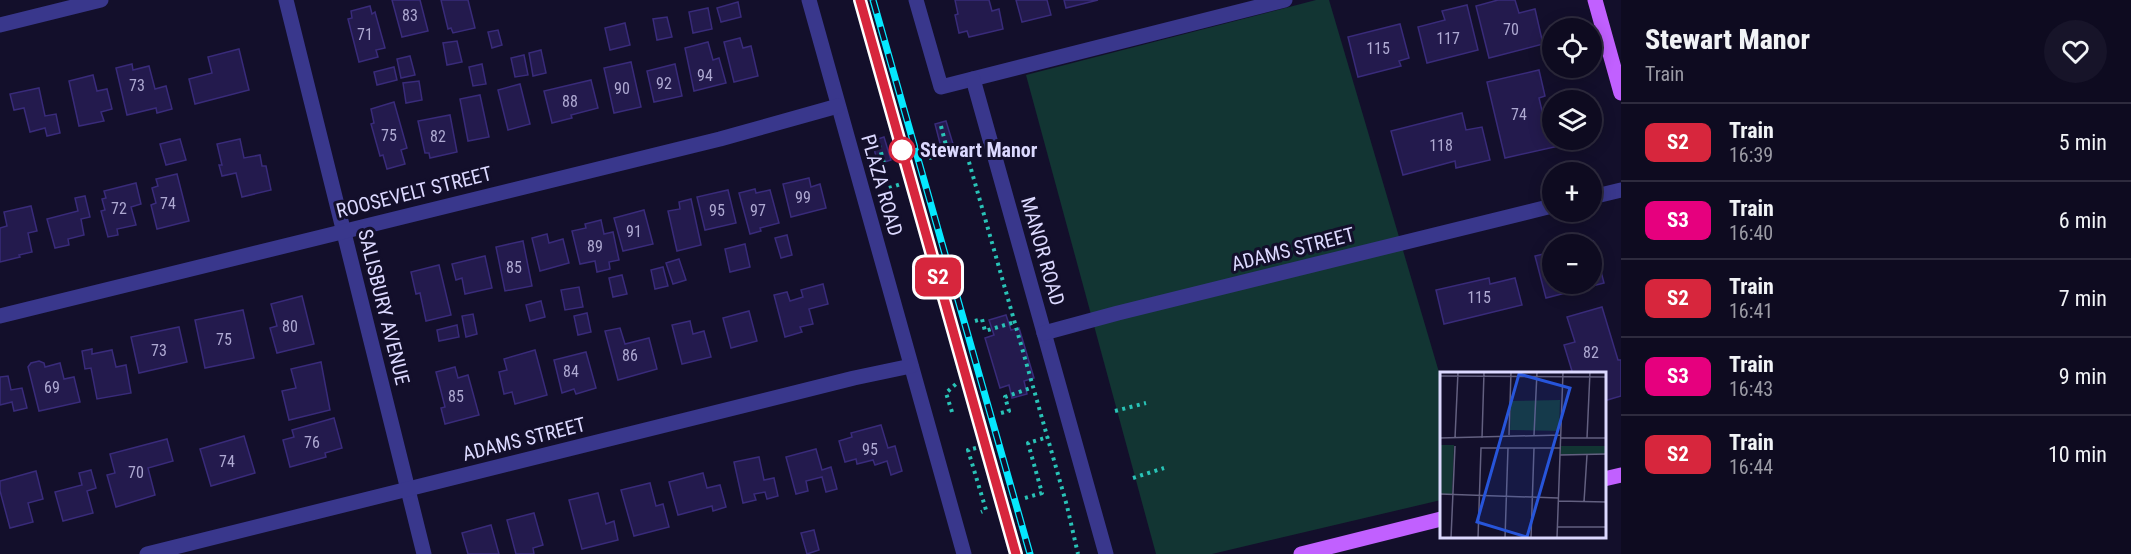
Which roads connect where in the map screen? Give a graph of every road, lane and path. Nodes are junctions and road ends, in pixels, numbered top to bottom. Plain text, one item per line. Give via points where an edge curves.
1 (101, 0) edge
2 (286, 0) edge
3 (809, 0) edge
4 (916, 0) edge
5 (1286, 0) edge
6 (1595, 0) edge
7 (0, 25) edge
8 (973, 79) junction
9 (1621, 93) edge
10 (838, 106) junction
11 (941, 126) dead end
12 (879, 145) dead end
13 (948, 153) junction
14 (929, 158) dead end
15 (885, 167) dead end
16 (901, 184) dead end
17 (889, 188) dead end
18 (1621, 190) edge
19 (1602, 195) edge
20 (1542, 208) edge
21 (344, 231) junction
22 (0, 316) edge
23 (975, 321) dead end
24 (1015, 322) junction
25 (1044, 333) junction
26 (911, 366) junction
27 (957, 383) dead end
28 (1034, 387) junction
29 (1146, 403) dead end
30 (1115, 411) dead end
31 (952, 412) dead end
32 (1001, 413) dead end
33 (1048, 437) junction
34 (976, 448) dead end
35 (1164, 468) dead end
36 (1621, 475) edge
37 (1133, 478) dead end
38 (1606, 479) edge
39 (408, 489) junction
40 (1025, 498) dead end
41 (981, 512) dead end
42 (1440, 519) edge
43 (147, 554) edge
44 (424, 554) edge
45 (964, 554) edge
46 (1078, 554) edge
47 (1106, 554) edge
48 (1301, 554) edge

1 - 7 street
2 - 21 street, SALISBURY AVENUE
3 - 10 street, PLAZA ROAD
4 - 8 street via 941,87
5 - 8 street
6 - 9 main road
8 - 25 street, MANOR ROAD
10 - 21 street, ROOSEVELT STREET via 720,139
10 - 26 street, PLAZA ROAD
11 - 13 path
12 - 15 path
13 - 14 path
13 - 24 path via 965,148
16 - 17 path
18 - 19 street
20 - 25 street, ADAMS STREET
21 - 22 street, ROOSEVELT STREET
21 - 39 street, SALISBURY AVENUE
23 - 24 path via 982,319 985,331
24 - 28 path
25 - 47 street, MANOR ROAD
26 - 39 street, ADAMS STREET
26 - 45 street, PLAZA ROAD
27 - 31 path via 946,393
28 - 32 path via 1005,396 1009,411
28 - 33 path
29 - 30 path
33 - 40 path via 1028,443 1042,493
33 - 46 path
34 - 41 path via 969,450 986,510
35 - 37 path
36 - 38 main road
39 - 43 street, ADAMS STREET
39 - 44 street, SALISBURY AVENUE
42 - 48 main road

